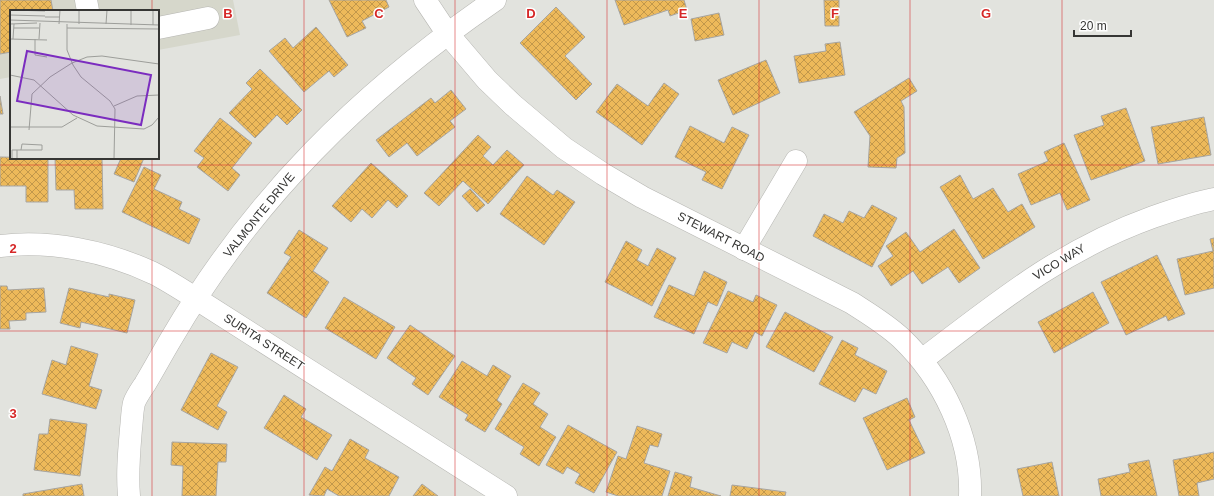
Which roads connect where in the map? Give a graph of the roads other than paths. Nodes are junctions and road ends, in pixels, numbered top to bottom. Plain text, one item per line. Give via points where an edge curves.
1 (86, 0) edge
2 (425, 0) edge
3 (495, 0) edge
4 (88, 10) edge
5 (208, 18) dead end
6 (159, 28) edge
7 (447, 33) junction
8 (796, 161) dead end
9 (1214, 199) edge
10 (0, 246) edge
11 (744, 249) junction
12 (195, 298) junction
13 (922, 360) junction
14 (129, 496) edge
15 (506, 496) edge
16 (970, 496) edge

1 - 4 street
2 - 7 street, STEWART ROAD
3 - 7 street, VALMONTE DRIVE
5 - 6 street
7 - 11 street, STEWART ROAD via 482,75 512,105 564,148 642,197
7 - 12 street, VALMONTE DRIVE via 395,74 315,148 256,215
8 - 11 street
9 - 13 street, VICO WAY via 1173,210 1088,244 1025,282
10 - 12 street, SURITA STREET via 36,244 96,253 154,273
11 - 13 street, STEWART ROAD via 852,303 901,338
12 - 14 street, VALMONTE DRIVE via 134,402 127,471
12 - 15 street, SURITA STREET
13 - 16 street, STEWART ROAD via 939,385 953,413 966,456

